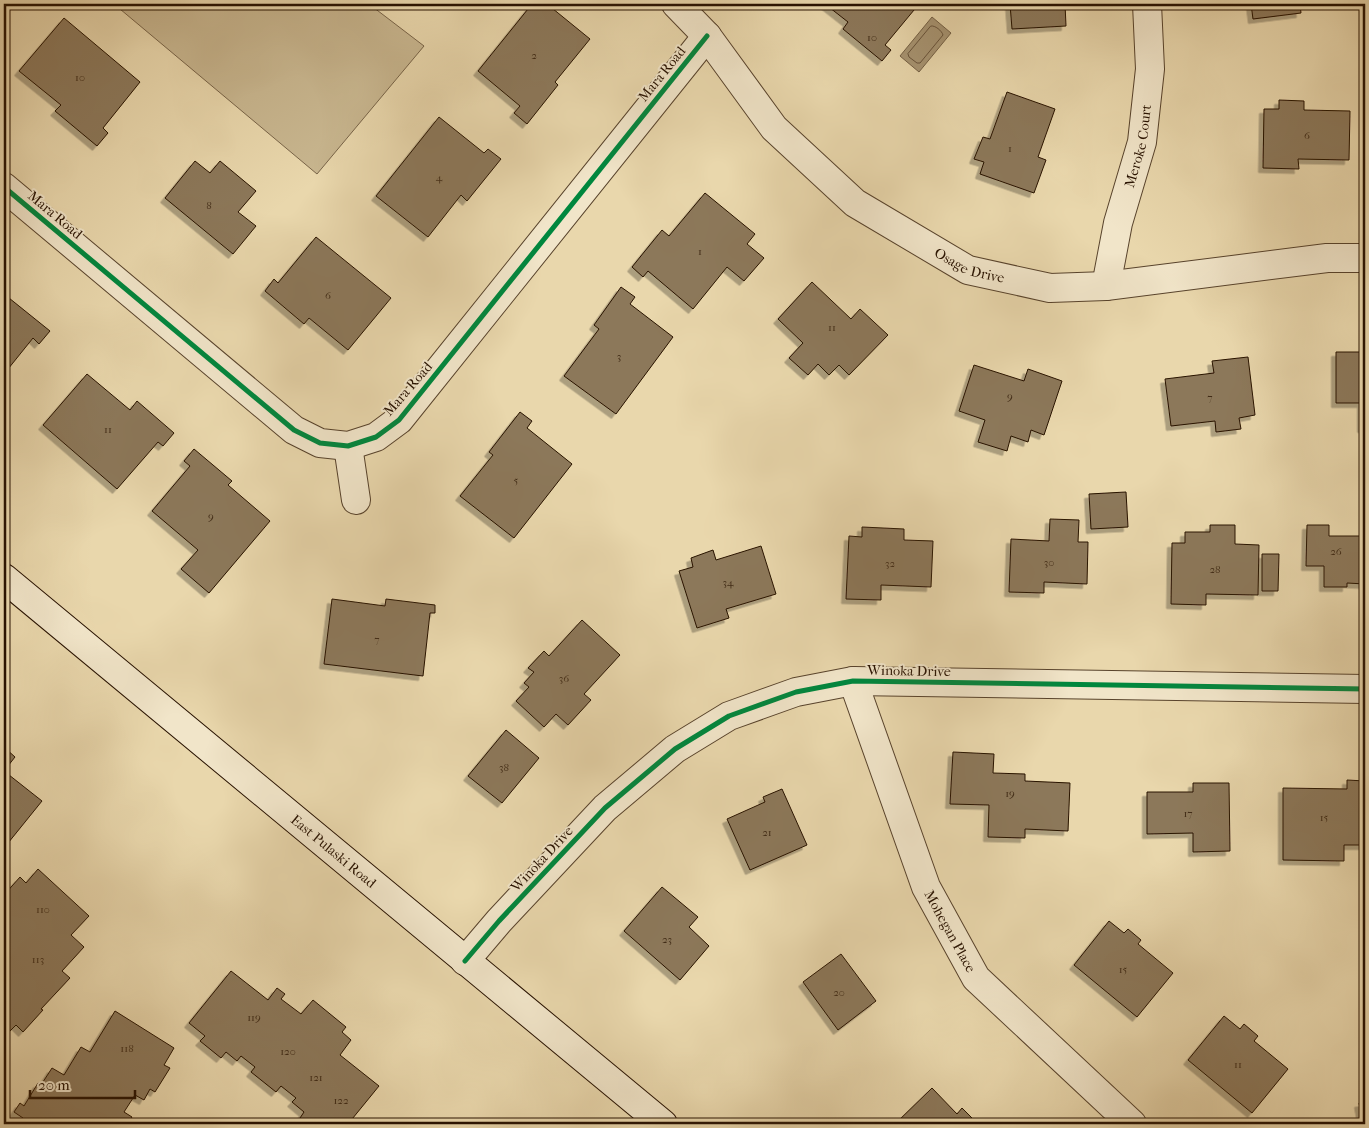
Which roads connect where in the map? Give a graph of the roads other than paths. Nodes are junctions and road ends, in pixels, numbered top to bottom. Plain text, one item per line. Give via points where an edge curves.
1 (676, 4) edge
2 (1147, 4) edge
3 (707, 36) junction
4 (4, 187) edge
5 (1365, 258) edge
6 (1106, 286) junction
7 (348, 446) junction
8 (356, 500) dead end
9 (4, 578) edge
10 (853, 681) junction
11 (1365, 688) edge
12 (465, 961) junction
13 (663, 1124) edge
14 (1132, 1124) edge

1 - 3 street, Osage Drive
2 - 6 street, Meroke Court via 1150,69 1142,142 1118,223
3 - 6 street, Osage Drive via 774,128 855,203 968,270 1050,288
3 - 7 street, Mara Road via 399,420 376,436
4 - 7 street, Mara Road via 294,430 320,443
5 - 6 street, Osage Drive via 1327,258
7 - 8 street
9 - 12 street, East Pulaski Road
10 - 11 street, Winoka Drive
10 - 12 street, Winoka Drive via 796,692 729,716 675,749 605,808
10 - 14 street, Mohegan Place via 926,886 976,978
12 - 13 street, East Pulaski Road

